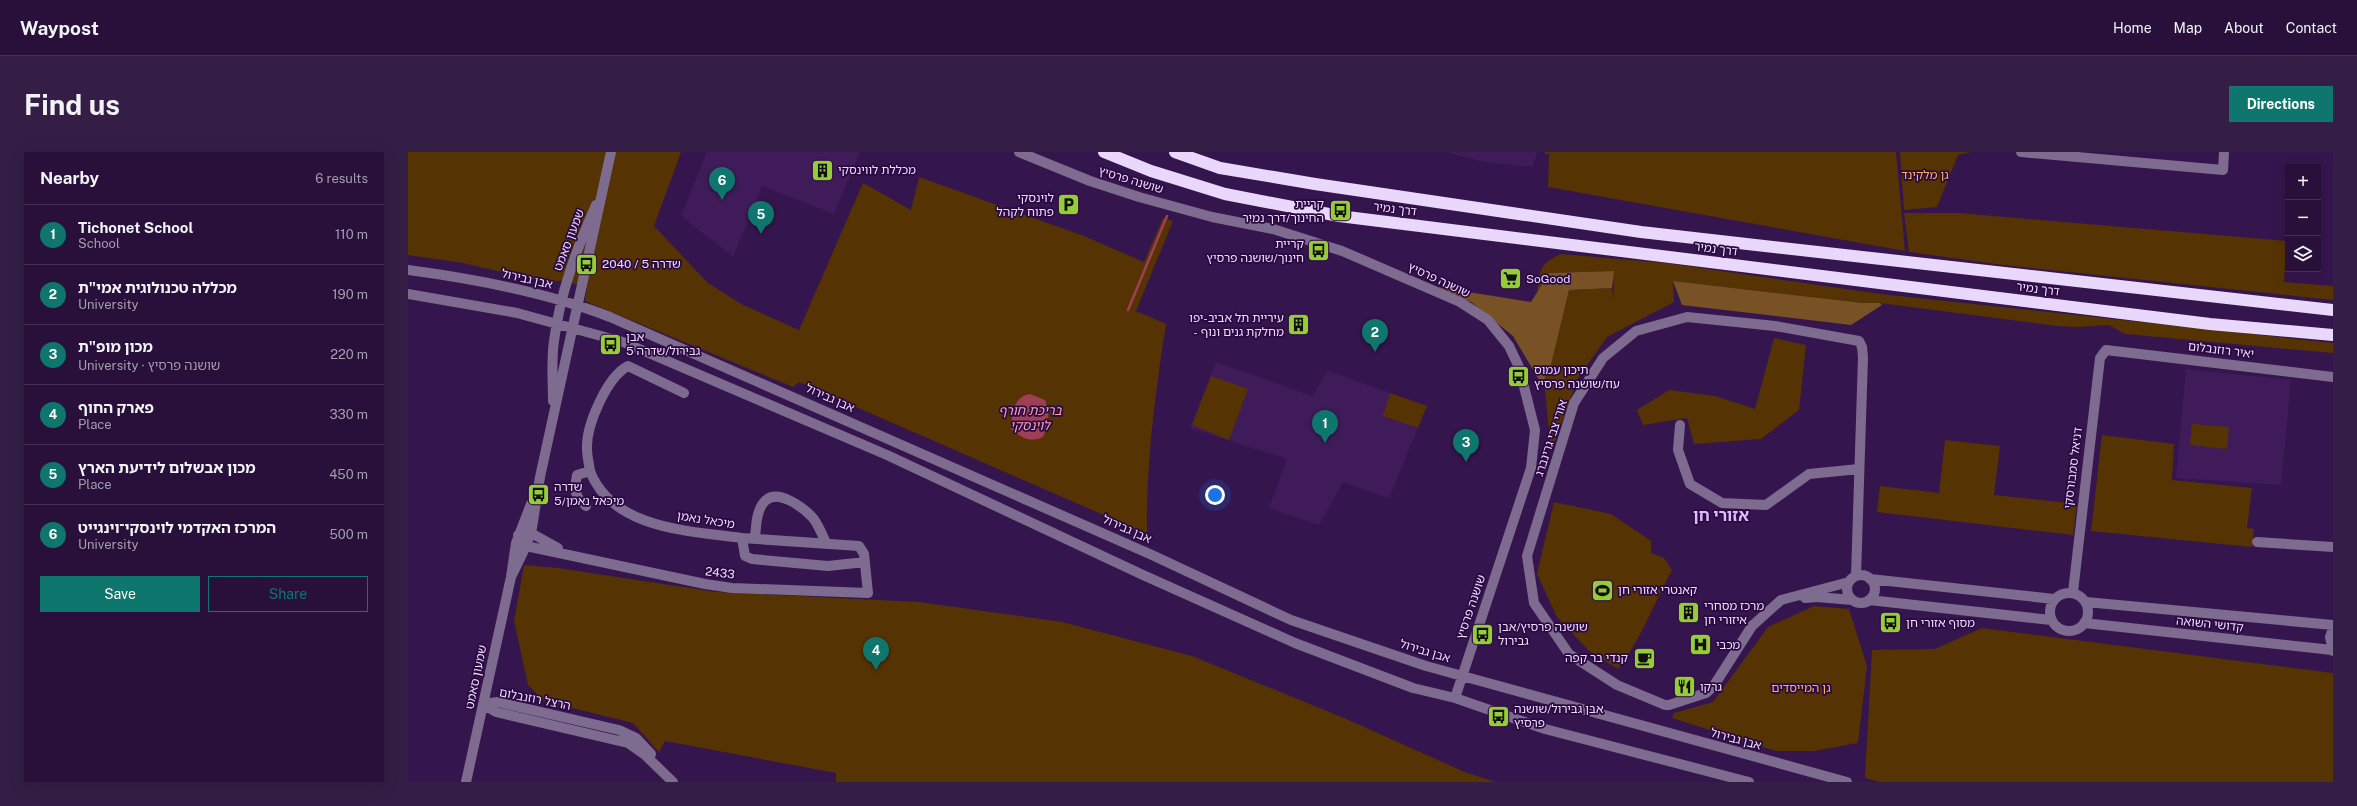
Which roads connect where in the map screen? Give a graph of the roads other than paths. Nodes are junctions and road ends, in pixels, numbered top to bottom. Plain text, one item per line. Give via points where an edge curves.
1 (611, 152) edge
2 (1019, 152) edge
3 (1104, 152) edge
4 (1174, 152) edge
5 (2021, 152) edge
6 (2224, 152) edge
7 (606, 180) junction
8 (408, 270) edge
9 (408, 294) edge
10 (562, 301) junction
11 (578, 305) junction
12 (2333, 310) edge
13 (557, 323) junction
14 (574, 327) junction
15 (2333, 335) edge
16 (2106, 350) joint
17 (2333, 377) edge
18 (684, 393) dead end
19 (1680, 425) dead end
20 (551, 429) junction
21 (1860, 469) junction
22 (590, 470) junction
23 (540, 477) junction
24 (586, 506) dead end
25 (531, 533) junction
26 (518, 535) junction
27 (742, 538) junction
28 (755, 539) junction
29 (2257, 542) dead end
30 (826, 543) junction
31 (526, 546) junction
32 (2333, 548) edge
33 (573, 554) junction
34 (865, 562) junction
35 (511, 577) junction
36 (1852, 579) junction
37 (1870, 579) junction
38 (2072, 592) junction
39 (2054, 599) junction
40 (1781, 600) junction
41 (1852, 600) junction
42 (1869, 600) junction
43 (2086, 602) junction
44 (2051, 620) junction
45 (2084, 624) junction
46 (2333, 626) edge
47 (2333, 629) edge
48 (2333, 650) edge
49 (1462, 676) junction
50 (1455, 698) junction
51 (483, 704) junction
52 (466, 782) edge
53 (673, 782) edge
54 (1749, 782) edge
55 (1847, 782) edge

1 - 7 street, שמעון סאמט
2 - 49 street, שושנה פרסיץ via 1090,181 1139,197 1212,217 1273,229 1342,251 1434,289 1488,320 1509,346 1519,367 1534,430 1531,468
3 - 15 highway, דרך נמיר via 1151,171 1225,194 1339,216 2210,324
4 - 12 highway, דרך נמיר via 1220,168 1641,232
5 - 6 street via 2223,170
7 - 10 street, שמעון סאמט via 575,254
7 - 11 street, שמעון סאמט
8 - 10 street, אבן גבירול via 469,280
9 - 13 street via 483,306
10 - 11 street, אבן גבירול
10 - 13 street, שמעון סאמט
11 - 14 street, שמעון סאמט
11 - 49 street, אבן גבירול via 782,391 1152,555 1291,620
13 - 14 street
13 - 20 street, שמעון סאמט via 553,351
14 - 20 street, שמעון סאמט
14 - 50 street via 623,342 887,455 1295,643 1413,688
16 - 17 street, יאיר רוזנבלום
16 - 38 street, דניאל סמבורסקי via 2100,358
18 - 22 street, מיכאל נאמן via 628,366 618,371 597,407 590,431 587,449
19 - 21 street via 1678,450 1690,484 1722,502 1766,505 1809,474
20 - 23 street, שמעון סאמט
21 - 36 street, אורי צבי גרינברג
21 - 40 street, אורי צבי גרינברג via 1863,357 1859,341 1775,326 1687,317 1636,331 1603,358 1574,403 1527,556 1534,603 1568,654 1617,685 1665,705 1706,694 1752,626
22 - 24 street via 577,475 574,489 578,499
22 - 27 street, מיכאל נאמן via 595,483 612,504 631,515 683,531
23 - 25 street, שמעון סאמט
23 - 26 street, שמעון סאמט
25 - 26 street
25 - 31 street, שמעון סאמט
25 - 33 street, 2433
26 - 31 street
26 - 35 street, שמעון סאמט
27 - 28 street
27 - 34 street, מיכאל נאמן via 745,556 752,559 828,566
28 - 30 street
28 - 30 street via 760,508 773,496 801,507 820,529
29 - 32 street
30 - 34 street via 859,546
31 - 33 street, 2433
31 - 35 street, שמעון סאמט
33 - 34 street, 2433 via 627,568 718,586 868,593
35 - 51 street, שמעון סאמט
36 - 37 street via 1864,576
36 - 40 street, אורי צבי גרינברג
36 - 41 street via 1847,590
37 - 39 street
37 - 42 street via 1874,590
38 - 39 street via 2062,593
38 - 43 street
39 - 44 street via 2050,609
40 - 41 street via 1817,597
41 - 42 street via 1862,603
42 - 44 street
43 - 45 street via 2088,613
43 - 46 street, קדושי השואה
44 - 45 street via 2067,631 2080,628
45 - 48 street, קדושי השואה
47 - 48 street via 2330,638
49 - 50 street, שושנה פרסיץ
49 - 55 street, אבן גבירול
50 - 54 street via 1545,729
51 - 52 street, שמעון סאמט
51 - 53 street, הרצל רוזנבלום via 496,712 628,743

